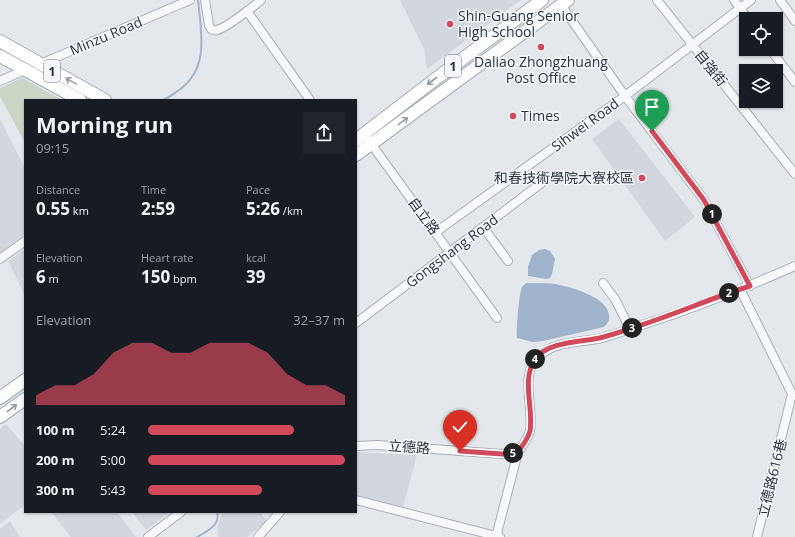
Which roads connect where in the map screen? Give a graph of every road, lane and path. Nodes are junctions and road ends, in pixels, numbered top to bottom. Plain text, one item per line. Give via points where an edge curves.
1 (190, 0) edge
2 (205, 0) edge
3 (261, 0) edge
4 (542, 0) edge
5 (657, 0) edge
6 (734, 0) edge
7 (752, 0) edge
8 (780, 0) edge
9 (564, 3) edge
10 (740, 9) junction
11 (247, 11) junction
12 (742, 12) edge
13 (795, 21) edge
14 (0, 41) edge
15 (692, 44) junction
16 (0, 56) edge
17 (775, 56) edge
18 (40, 64) junction
19 (25, 70) junction
20 (0, 81) edge
21 (795, 82) edge
22 (625, 96) junction
23 (78, 99) edge
24 (103, 99) edge
25 (309, 99) edge
26 (359, 137) edge
27 (372, 144) junction
28 (357, 155) edge
29 (795, 174) edge
30 (548, 178) dead end
31 (483, 227) junction
32 (436, 232) junction
33 (24, 242) edge
34 (450, 252) junction
35 (0, 260) edge
36 (508, 261) dead end
37 (795, 266) edge
38 (603, 283) dead end
39 (750, 286) junction
40 (740, 289) junction
41 (497, 318) dead end
42 (357, 322) edge
43 (630, 329) junction
44 (24, 381) edge
45 (0, 398) edge
46 (24, 400) edge
47 (0, 417) edge
48 (357, 446) edge
49 (518, 452) junction
50 (357, 500) edge
51 (180, 513) edge
52 (279, 513) edge
53 (148, 537) edge
54 (258, 537) edge
55 (498, 537) edge
56 (757, 537) edge

1 - 18 street, Minzu Road
2 - 11 street via 210,29 218,30
3 - 11 street
4 -> 26 main road, 1
5 - 15 street, 自強街
6 - 10 street
7 - 10 street, Sihwei Road
8 - 13 street
9 - 22 street
27 -> 9 main road, 1
10 - 12 street
10 - 15 street, Sihwei Road
11 - 25 street
14 - 18 main road, 1
15 - 22 street, Sihwei Road
15 - 29 street, 自強街
16 - 19 main road, 1
17 - 21 street
18 - 19 street, Minzu Road
24 -> 18 main road, 1
19 - 20 street, Minzu Road
19 - 23 main road, 1
22 - 32 street, Sihwei Road
22 - 39 street via 704,200
26 - 27 street, 自立路
27 - 28 main road
27 - 32 street, 自立路
30 - 31 street, Gongshang Road
31 - 34 street, Gongshang Road
31 - 36 street
32 - 34 street, 自立路
33 - 35 street
34 - 41 street, 自立路
34 - 42 street, Gongshang Road
37 - 39 street
38 - 43 street via 616,299
39 - 40 street
40 - 43 street
40 - 56 street, 立德路616巷 via 792,394
43 - 49 street via 602,338 560,344 536,358 530,371 528,386 531,421 529,432
44 - 45 main road
47 -> 46 main road
48 - 49 street, 立德路 via 376,445 502,454
49 - 55 street
50 - 55 street
51 - 53 street
52 - 54 street

